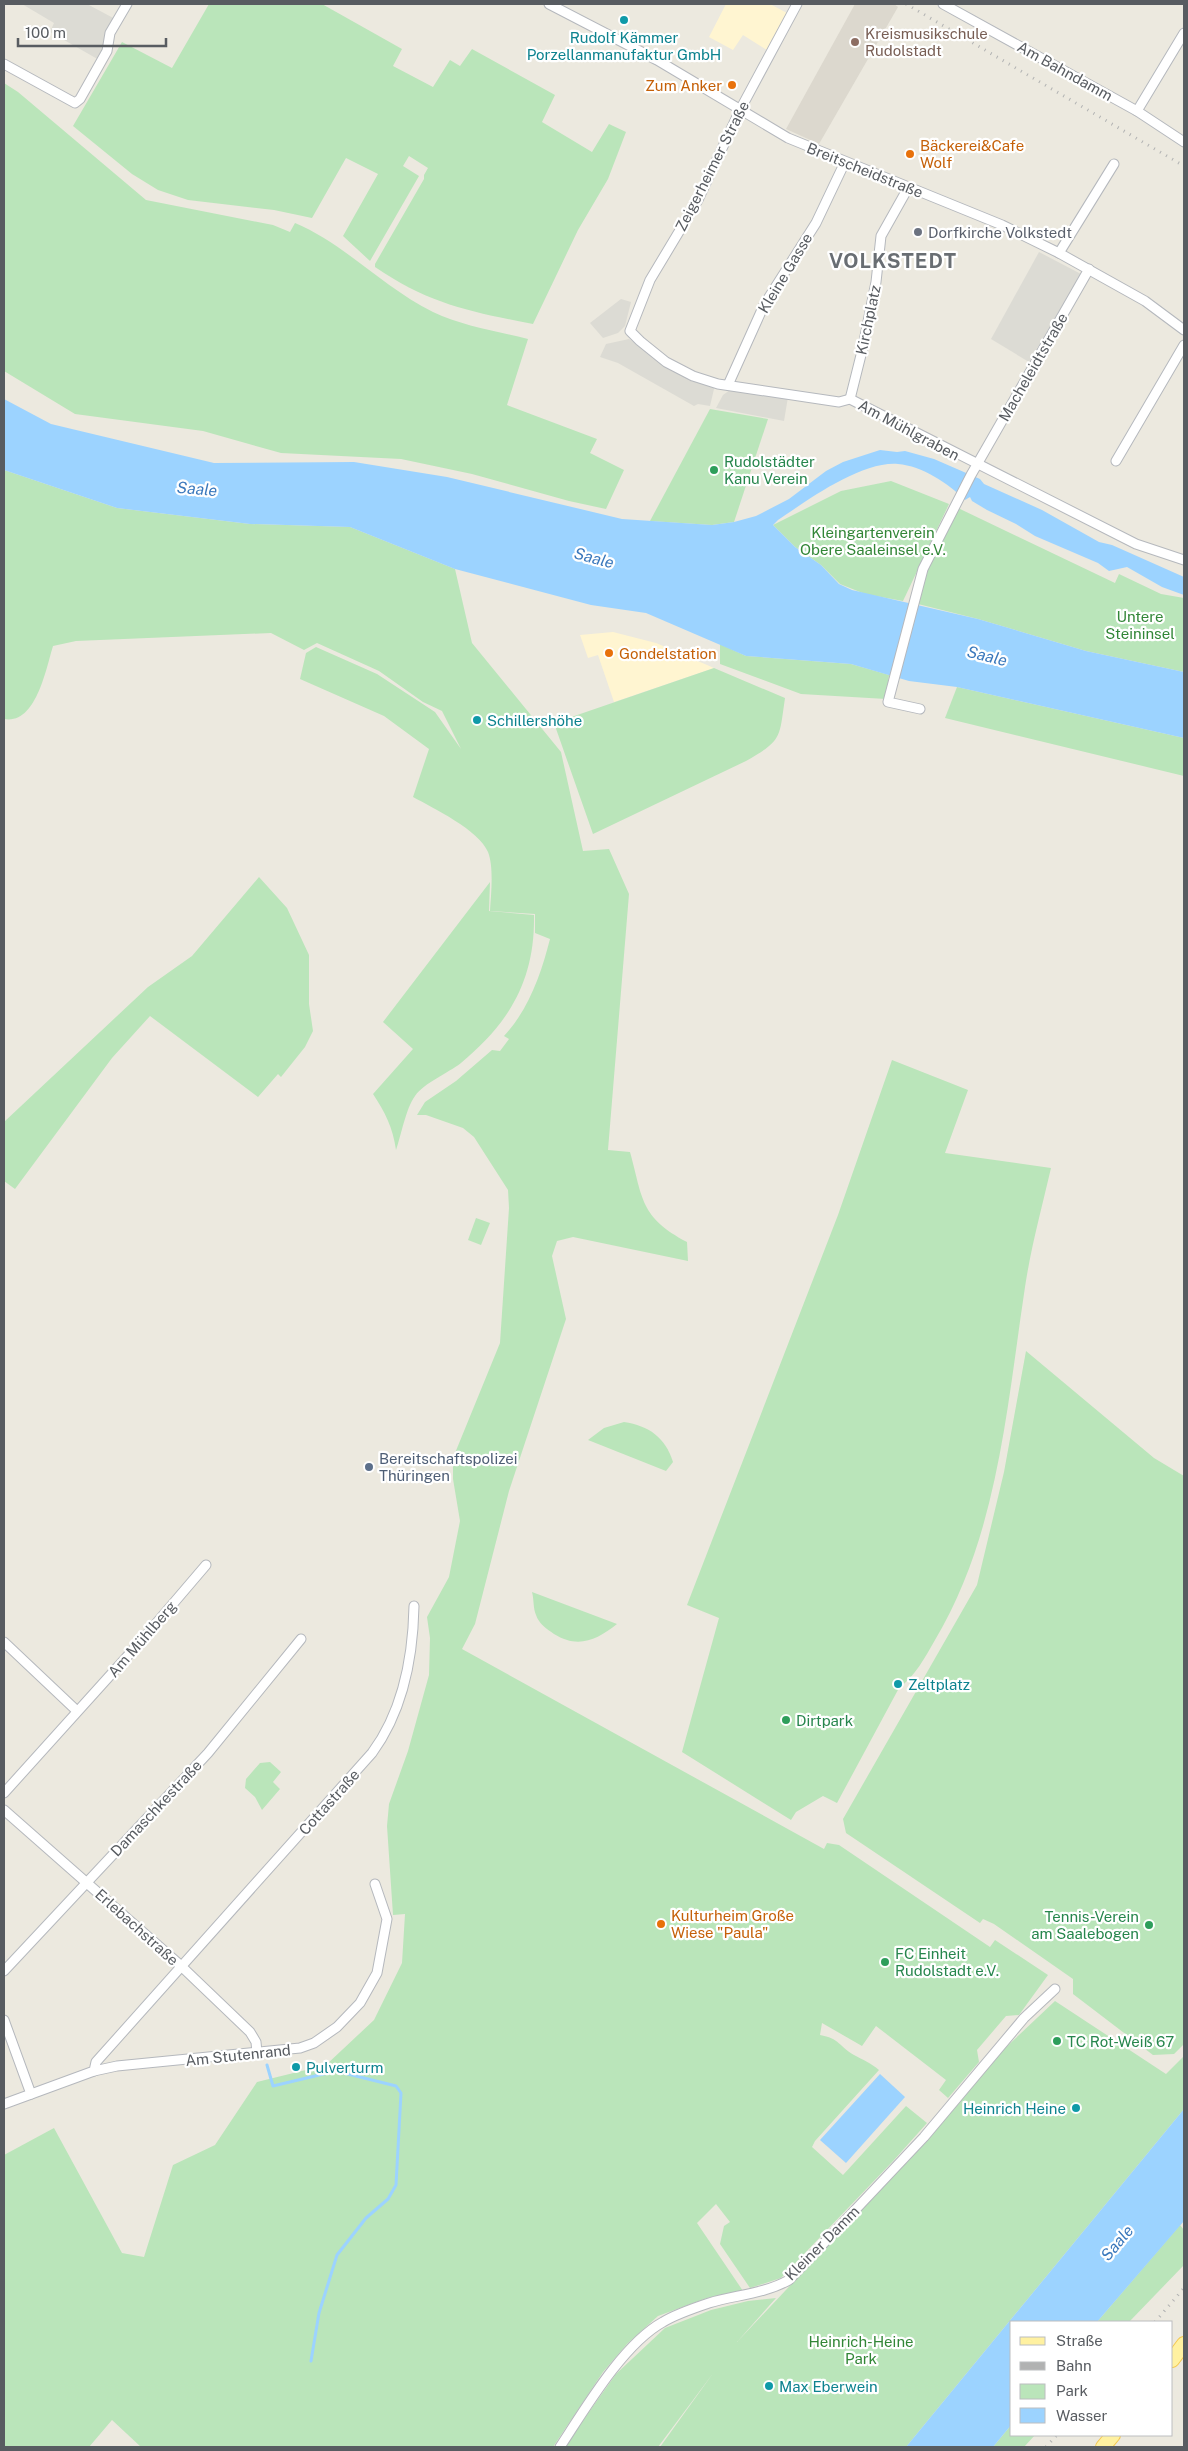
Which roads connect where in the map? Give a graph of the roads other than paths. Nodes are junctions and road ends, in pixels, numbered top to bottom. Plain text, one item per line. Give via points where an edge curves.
1 (127, 4) edge
2 (549, 4) edge
3 (797, 4) edge
4 (944, 4) edge
5 (1184, 33) edge
6 (4, 64) edge
7 (740, 110) junction
8 (1137, 111) junction
9 (1184, 142) edge
10 (845, 162) junction
11 (1114, 164) dead end
12 (908, 188) junction
13 (1059, 253) junction
14 (1089, 269) junction
15 (1184, 330) edge
16 (630, 331) joint
17 (1184, 345) edge
18 (728, 385) junction
19 (850, 399) junction
20 (1116, 461) dead end
21 (976, 465) junction
22 (1184, 560) edge
23 (920, 709) dead end
24 (206, 1564) dead end
25 (414, 1606) dead end
26 (302, 1639) dead end
27 (4, 1642) edge
28 (77, 1711) junction
29 (4, 1793) edge
30 (4, 1810) edge
31 (87, 1882) junction
32 (374, 1884) dead end
33 (180, 1965) junction
34 (4, 1971) edge
35 (1055, 1988) dead end
36 (4, 2020) edge
37 (257, 2053) junction
38 (94, 2071) junction
39 (31, 2094) junction
40 (4, 2104) edge
41 (1184, 2344) edge
42 (1173, 2359) edge
43 (1112, 2436) edge
44 (560, 2447) edge
45 (1103, 2447) edge

1 - 6 street via 110,33 107,52 75,103
2 - 7 street, Breitscheidstraße via 657,60
3 - 7 street, Zeigerheimer Straße
4 - 8 street, Am Bahndamm
5 - 8 street
7 - 10 street, Breitscheidstraße via 788,138
7 - 16 street, Zeigerheimer Straße via 698,200 650,280
8 - 9 street, Am Bahndamm
10 - 12 street, Breitscheidstraße
10 - 18 street, Kleine Gasse via 816,223 764,305
11 - 13 street
12 - 13 street, Breitscheidstraße via 1002,225
12 - 19 street, Kirchplatz via 881,236 876,282
13 - 14 street, Breitscheidstraße
14 - 15 street, Breitscheidstraße via 1145,301
14 - 21 street, Macheleidtstraße
16 - 18 street, Am Mühlgraben via 666,362 693,376
17 - 20 street
18 - 19 street, Am Mühlgraben via 839,402
19 - 21 street, Am Mühlgraben
21 - 22 street, Am Mühlgraben via 1136,544
21 - 23 street, Macheleidtstraße via 923,569 888,702
24 - 28 street, Am Mühlberg
25 - 33 street, Cottastraße via 410,1656 403,1689 382,1740
26 - 31 street, Damaschkestraße via 208,1753
27 - 28 street
28 - 29 street, Am Mühlberg
30 - 31 street, Erlebachstraße
31 - 33 street, Erlebachstraße
31 - 34 street, Damaschkestraße
32 - 37 street, Am Stutenrand via 387,1920 376,1973 360,2003 337,2027 314,2043 300,2048
33 - 37 street, Erlebachstraße via 250,2032 256,2042
33 - 38 street via 96,2062
35 - 44 street, Kleiner Damm via 1024,2018 924,2137 789,2280 708,2303 662,2322 608,2375
36 - 39 street
37 - 38 street, Am Stutenrand
38 - 39 street, Am Stutenrand
39 - 40 street, Am Stutenrand
41 - 42 main road
43 - 45 main road

